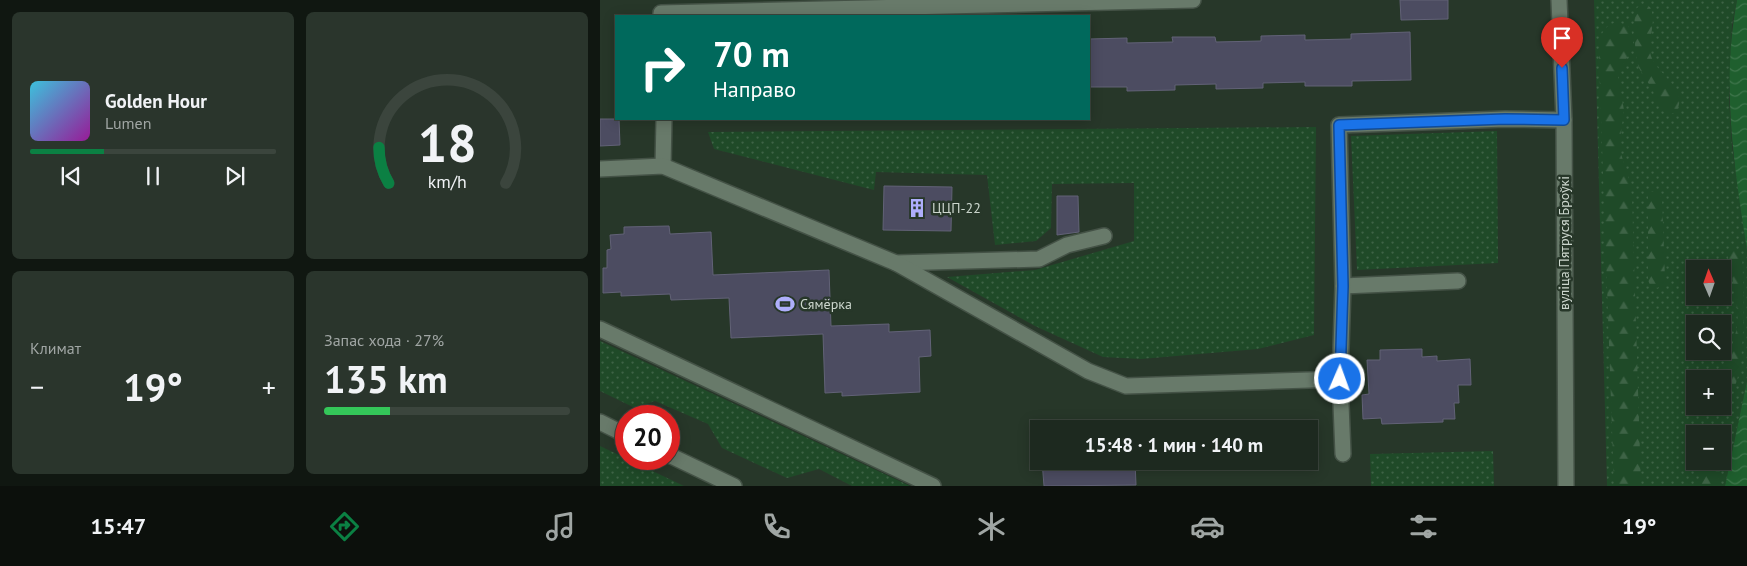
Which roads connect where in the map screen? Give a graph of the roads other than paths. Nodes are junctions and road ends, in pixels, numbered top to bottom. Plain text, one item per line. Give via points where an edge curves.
1 (1193, 0) edge
2 (1559, 0) edge
3 (661, 10) edge
4 (664, 120) edge
5 (1564, 120) junction
6 (663, 166) junction
7 (600, 169) edge
8 (1104, 236) dead end
9 (896, 263) junction
10 (1458, 281) dead end
11 (1343, 286) junction
12 (600, 328) edge
13 (1340, 379) junction
14 (600, 422) edge
15 (615, 430) edge
16 (1343, 454) dead end
17 (680, 460) edge
18 (734, 486) edge
19 (934, 486) edge
20 (1566, 486) edge

1 - 3 street
2 - 5 street, вуліца Пятруся Броўкі
4 - 6 street
5 - 11 street via 1339,125
5 - 20 street, вуліца Пятруся Броўкі
6 - 7 street
6 - 9 street
8 - 9 street via 1067,244 1038,259
9 - 13 street via 1088,371 1126,386
10 - 11 street
11 - 13 street
12 - 19 street
13 - 16 street
14 - 15 street
17 - 18 street

